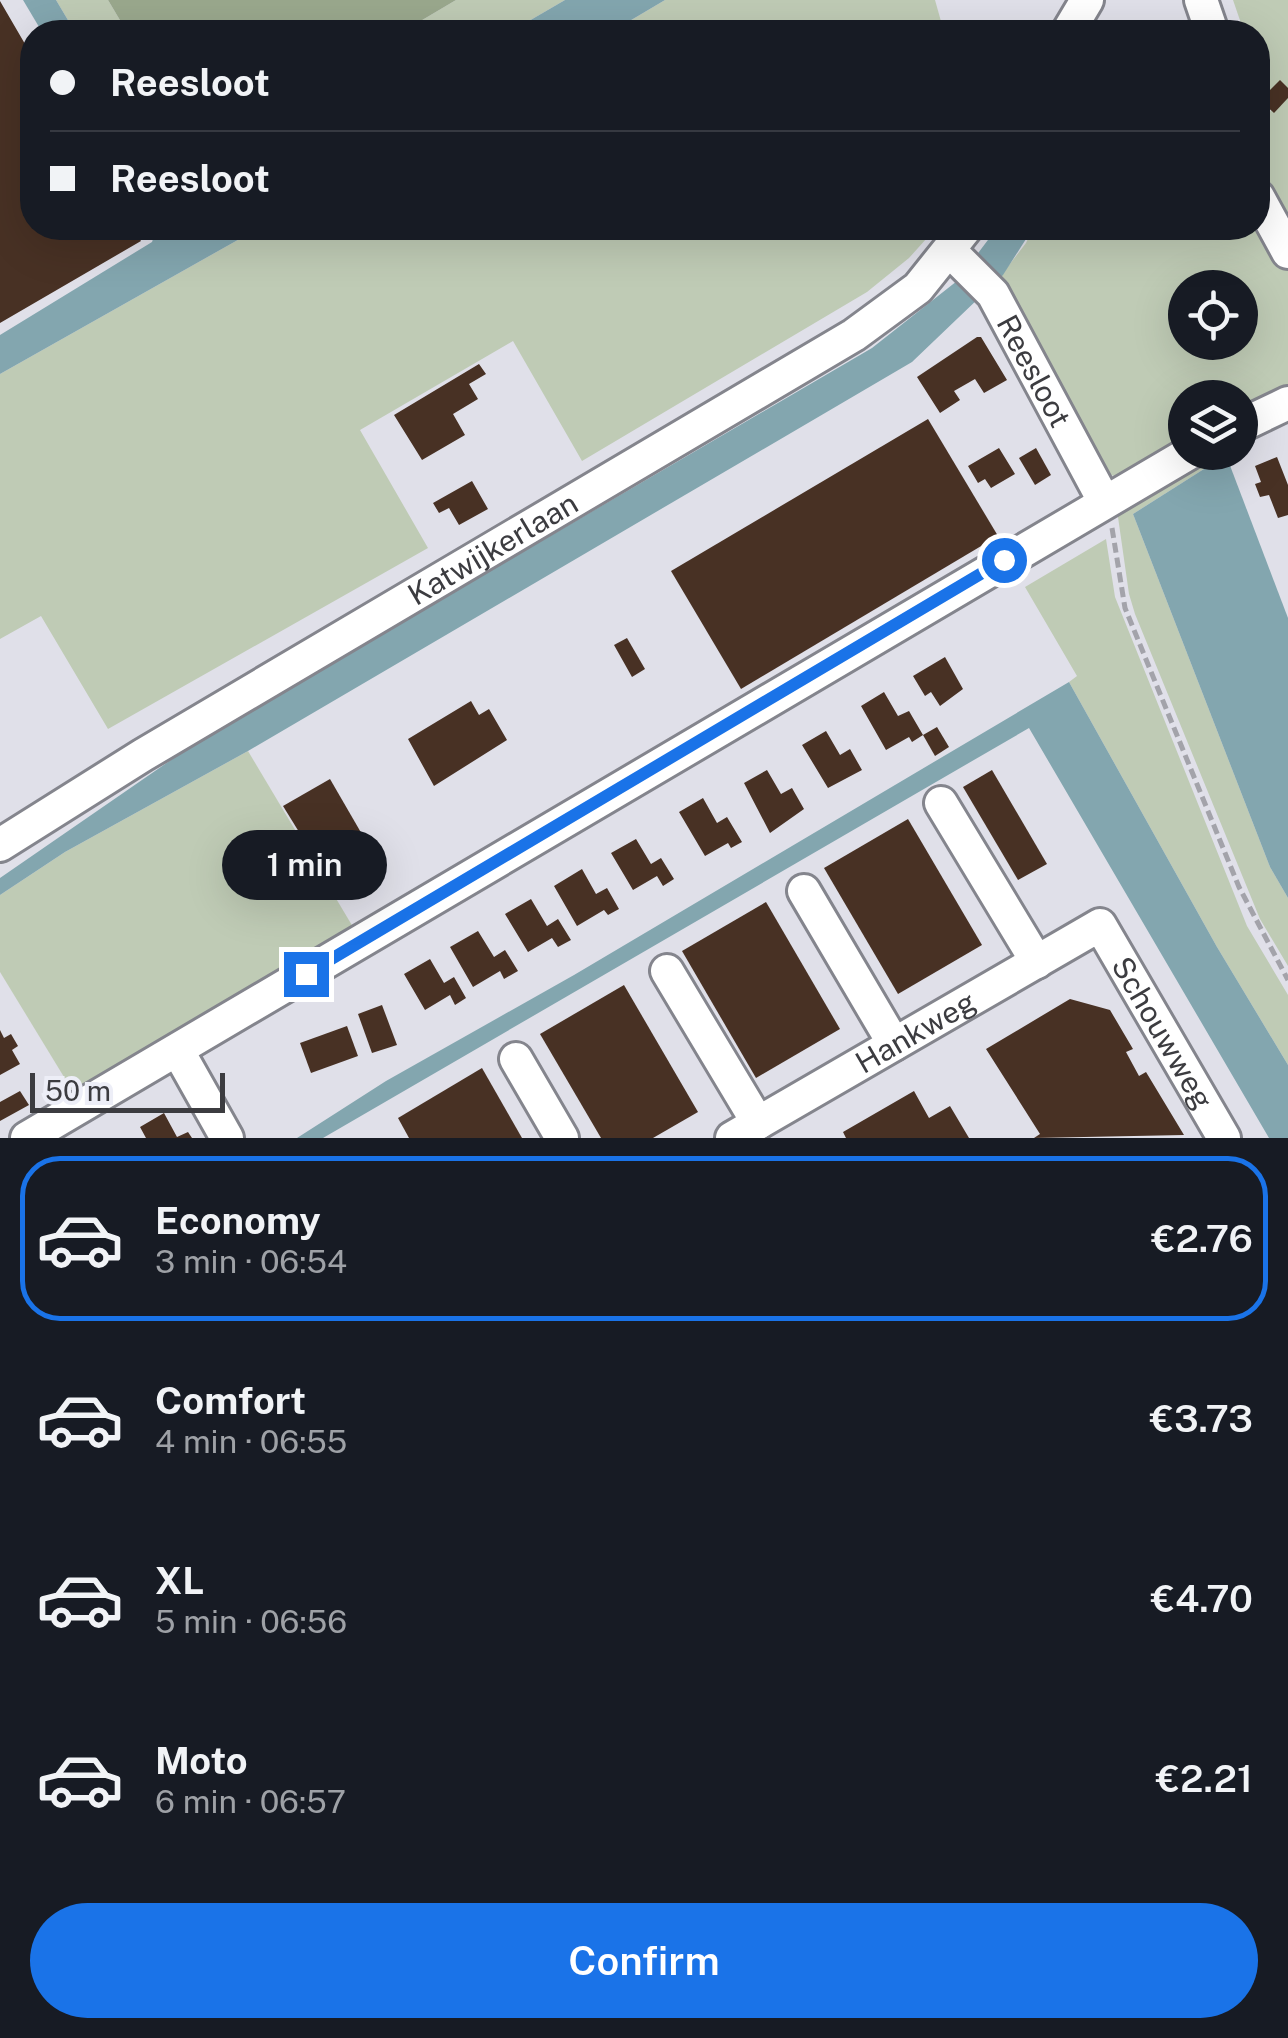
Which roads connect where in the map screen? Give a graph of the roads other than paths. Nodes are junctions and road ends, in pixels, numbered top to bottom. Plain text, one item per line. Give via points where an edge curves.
1 (1270, 219) edge
2 (960, 248) edge
3 (1288, 252) edge
4 (1288, 403) edge
5 (1258, 417) edge
6 (1168, 466) edge
7 (1104, 502) junction
8 (941, 803) dead end
9 (0, 846) edge
10 (804, 891) dead end
11 (1100, 926) joint
12 (1036, 962) junction
13 (667, 971) dead end
14 (894, 1044) junction
15 (178, 1051) junction
16 (516, 1059) dead end
17 (745, 1130) edge
18 (27, 1138) edge
19 (228, 1138) edge
20 (562, 1138) edge
21 (1224, 1138) edge

1 - 3 street
2 - 7 street, Reesloot via 992,294
2 - 9 street, Katwijkerlaan via 854,335
4 - 5 street
6 - 7 street
7 - 15 street
8 - 12 street
10 - 14 street
11 - 12 street, Hankweg
11 - 21 street, Schouwweg
12 - 14 street, Hankweg
13 - 17 street
14 - 17 street, Hankweg
15 - 18 street
15 - 19 street
16 - 20 street

